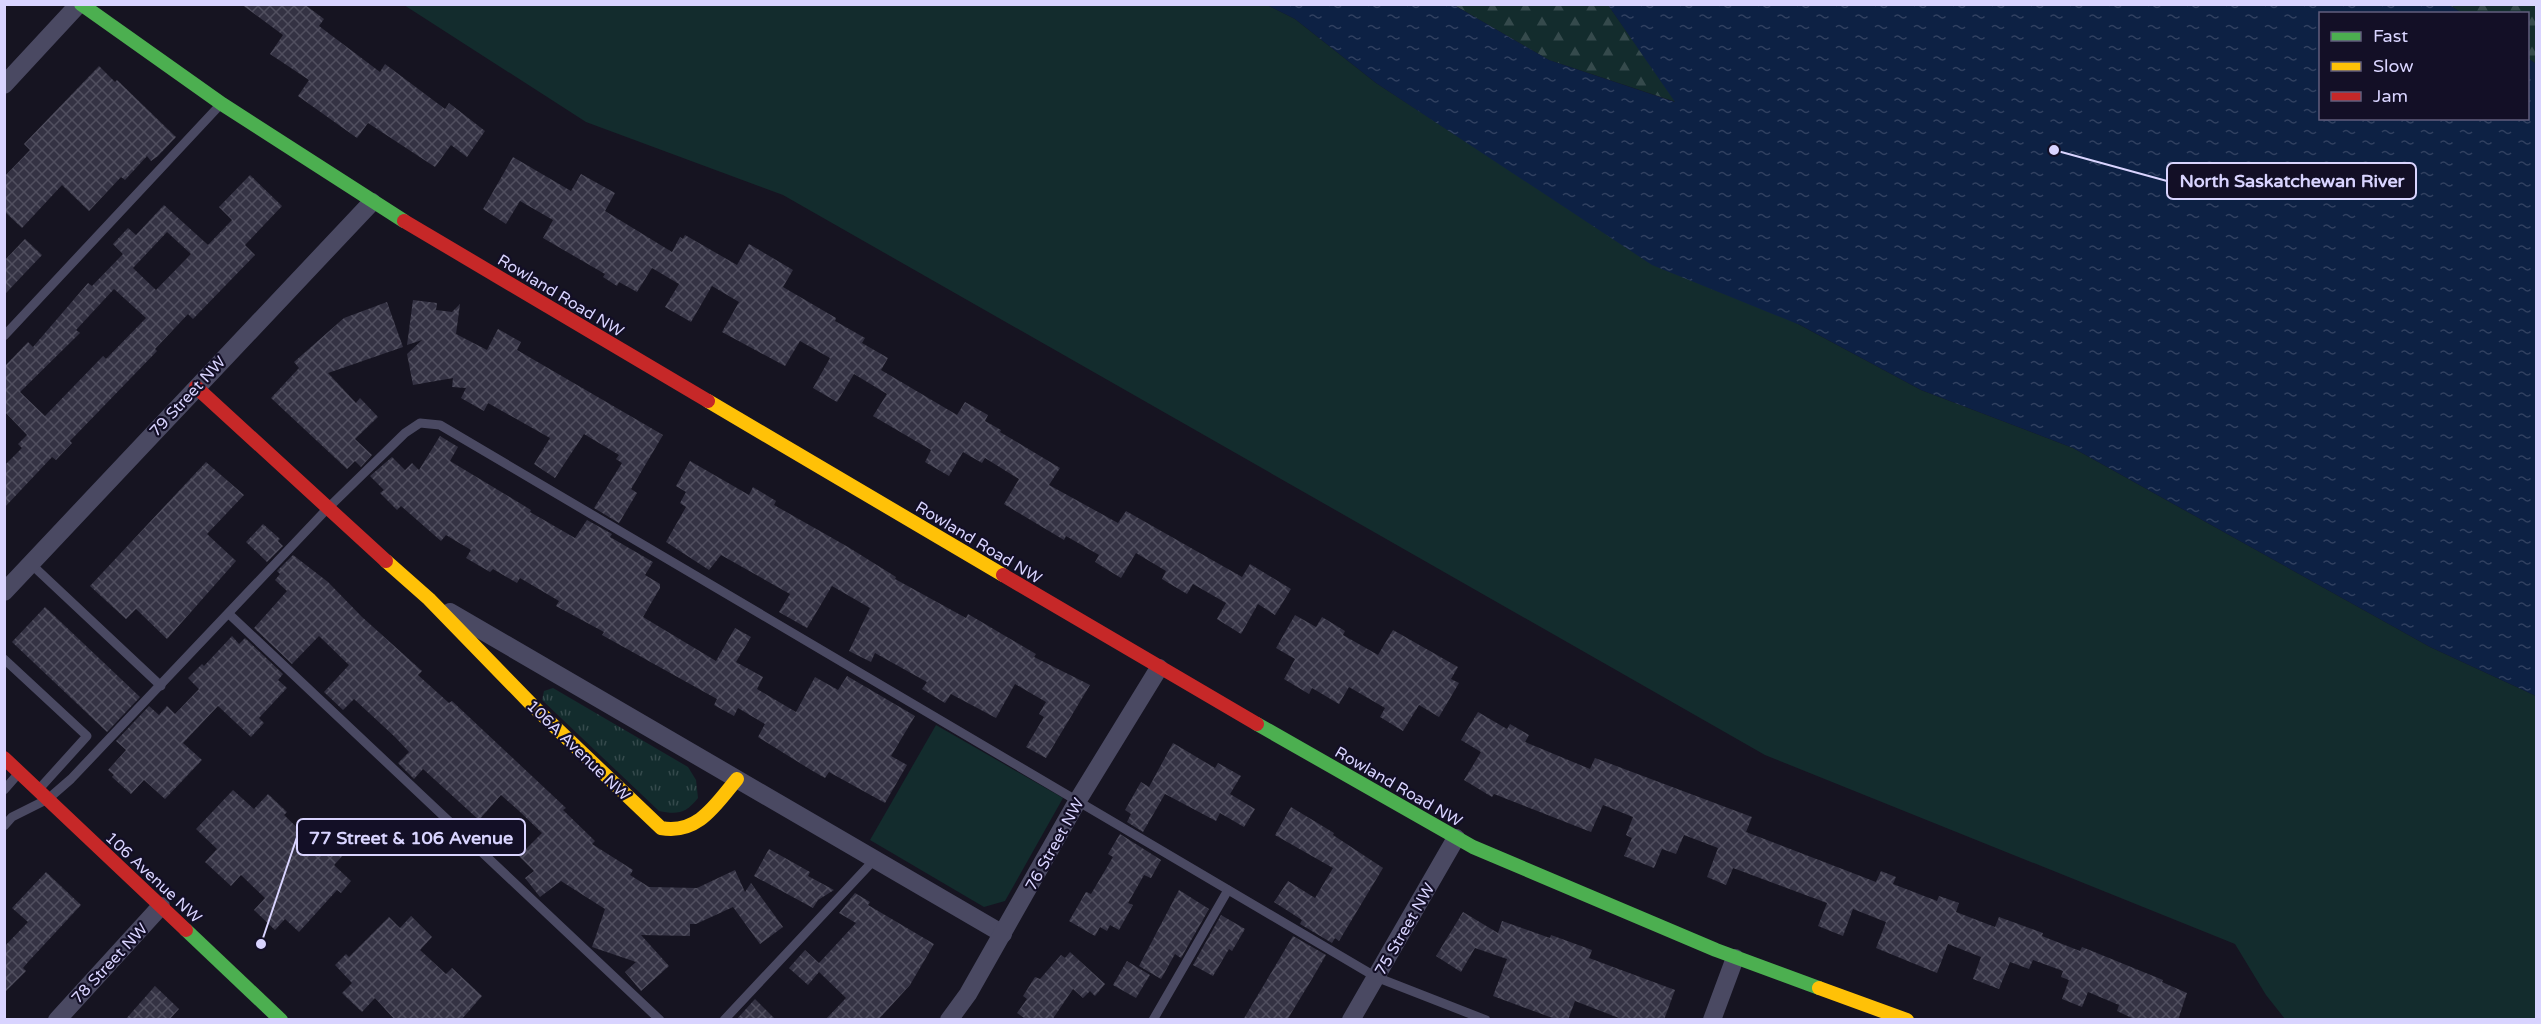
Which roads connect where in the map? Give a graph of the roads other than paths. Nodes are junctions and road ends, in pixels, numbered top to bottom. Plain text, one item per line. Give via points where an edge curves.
1 (80, 4) edge
2 (4, 85) edge
3 (222, 104) junction
4 (372, 202) junction
5 (4, 336) edge
6 (196, 387) junction
7 (327, 509) junction
8 (31, 564) junction
9 (4, 592) edge
10 (429, 600) junction
11 (229, 614) junction
12 (4, 659) edge
13 (1160, 668) junction
14 (161, 686) junction
15 (87, 736) junction
16 (101, 748) junction
17 (4, 758) edge
18 (20, 772) junction
19 (737, 779) junction
20 (4, 790) edge
21 (43, 795) junction
22 (1078, 800) junction
23 (4, 826) edge
24 (1456, 838) junction
25 (875, 859) junction
26 (1228, 890) junction
27 (161, 906) junction
28 (1003, 934) junction
29 (1735, 958) junction
30 (1376, 977) junction
31 (276, 1018) edge
32 (57, 1020) edge
33 (660, 1020) edge
34 (724, 1020) edge
35 (949, 1020) edge
36 (1153, 1020) edge
37 (1351, 1020) edge
38 (1486, 1020) edge
39 (1713, 1020) edge
40 (1907, 1020) edge

1 - 2 street
1 - 3 street, Rowland Road NW
3 - 4 street, Rowland Road NW
3 - 5 lane
4 - 6 street, 79 Street NW
4 - 13 street, Rowland Road NW
6 - 7 street, 106A Avenue NW
6 - 8 street, 79 Street NW
7 - 10 street, 106A Avenue NW
7 - 11 lane
7 - 22 lane via 405,433 420,423 440,425
8 - 9 street, 79 Street NW
8 - 14 lane
10 - 19 street, 106A Avenue NW
10 - 19 street, 106A Avenue NW via 661,828 679,831 696,824
11 - 14 lane
11 - 33 lane
12 - 15 lane
13 - 22 street, 76 Street NW
13 - 24 street, Rowland Road NW
14 - 16 lane
15 - 16 lane
15 - 21 lane
16 - 21 lane
17 - 18 street, 106 Avenue NW
18 - 20 lane
18 - 21 street, 106 Avenue NW
19 - 25 street, 106A Avenue NW
21 - 23 lane
21 - 27 street, 106 Avenue NW
22 - 26 lane
22 - 28 street, 76 Street NW
24 - 29 street, Rowland Road NW
24 - 30 street, 75 Street NW
25 - 28 street, 106A Avenue NW
25 - 34 lane
26 - 30 lane
26 - 36 lane
27 - 31 street, 106 Avenue NW
27 - 32 street, 78 Street NW
28 - 35 street, 76 Street NW
29 - 39 street
29 - 40 street, Rowland Road NW
30 - 37 street, 75 Street NW
30 - 38 lane

